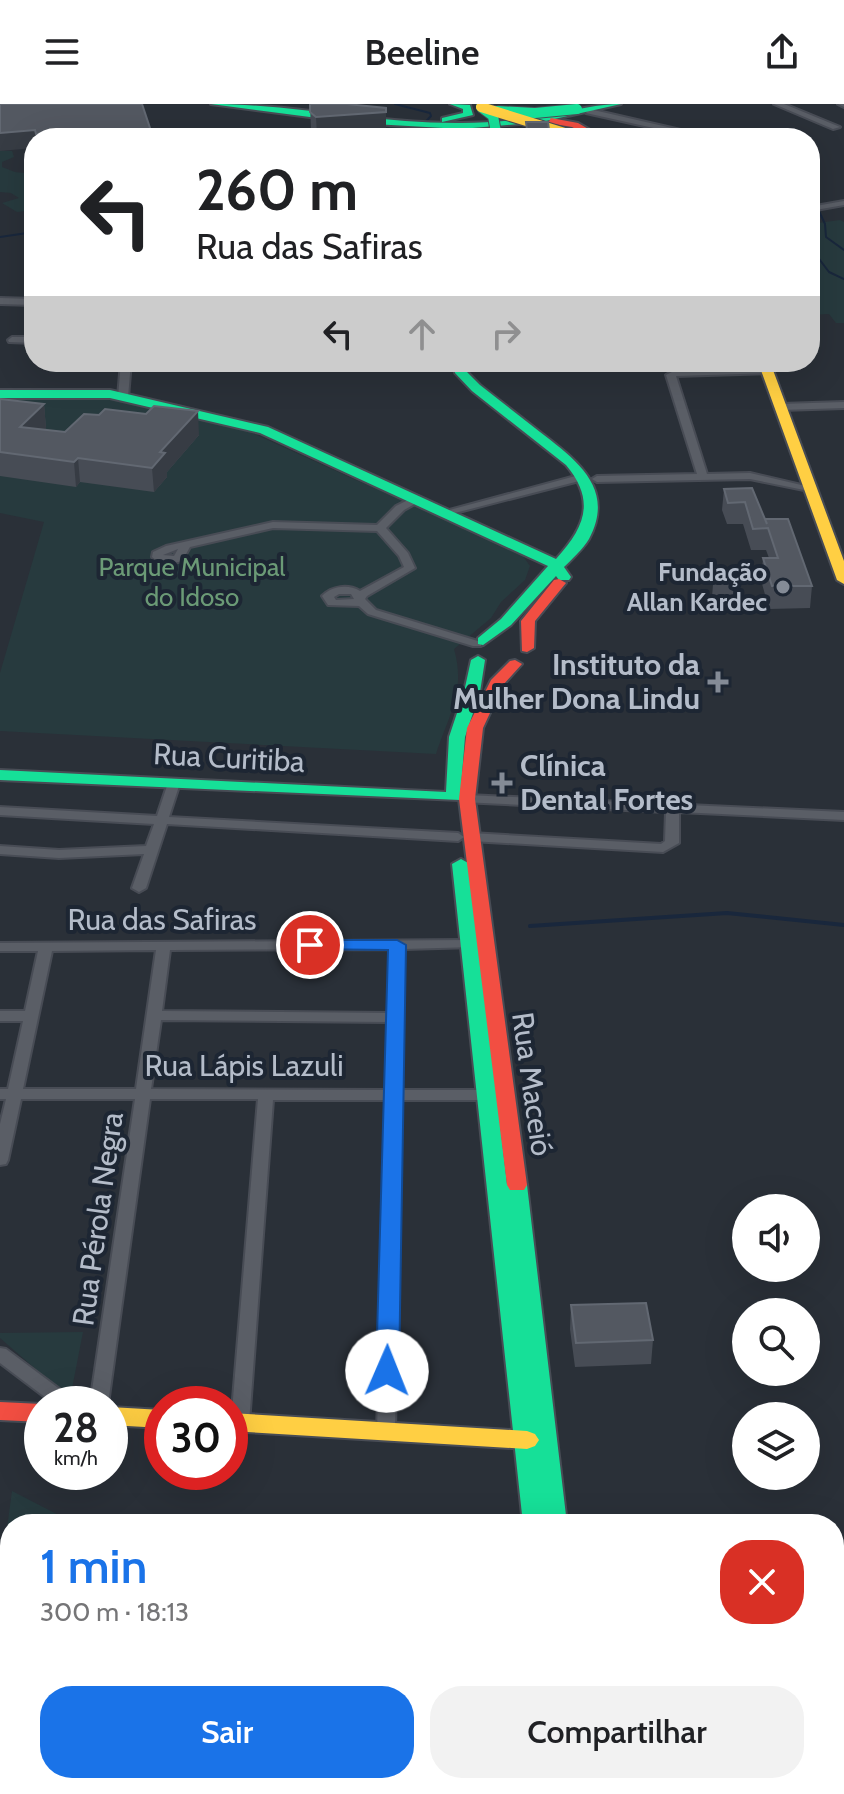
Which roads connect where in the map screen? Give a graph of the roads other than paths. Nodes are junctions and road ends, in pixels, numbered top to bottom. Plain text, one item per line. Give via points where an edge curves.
1 (216, 104) edge
2 (260, 104) edge
3 (455, 104) edge
4 (616, 104) edge
5 (778, 104) edge
6 (587, 107) edge
7 (484, 114) edge
8 (403, 120) junction
9 (442, 123) junction
10 (529, 127) edge
11 (836, 127) dead end
12 (495, 128) edge
13 (541, 128) edge
14 (581, 128) edge
15 (666, 128) edge
16 (844, 203) edge
17 (820, 207) edge
18 (0, 301) edge
19 (24, 302) edge
20 (12, 340) dead end
21 (24, 340) edge
22 (125, 372) edge
23 (472, 372) edge
24 (699, 372) edge
25 (767, 372) edge
26 (0, 394) edge
27 (123, 397) junction
28 (844, 405) edge
29 (781, 407) junction
30 (703, 476) junction
31 (590, 478) junction
32 (810, 490) junction
33 (416, 499) junction
34 (447, 512) junction
35 (380, 528) junction
36 (185, 546) dead end
37 (531, 552) junction
38 (841, 566) edge
39 (559, 569) junction
40 (479, 648) junction
41 (527, 648) junction
42 (515, 664) junction
43 (464, 743) junction
44 (0, 775) edge
45 (174, 783) junction
46 (461, 798) junction
47 (673, 809) junction
48 (0, 811) edge
49 (844, 816) edge
50 (161, 820) junction
51 (464, 837) junction
52 (0, 850) edge
53 (150, 850) junction
54 (139, 888) dead end
55 (469, 944) junction
56 (397, 945) junction
57 (164, 946) junction
58 (0, 947) edge
59 (46, 947) junction
60 (154, 1015) junction
61 (0, 1016) edge
62 (32, 1016) junction
63 (393, 1018) junction
64 (7, 1094) edge
65 (144, 1094) junction
66 (392, 1095) junction
67 (487, 1095) junction
68 (266, 1096) junction
69 (0, 1160) edge
70 (0, 1354) edge
71 (43, 1386) edge
72 (102, 1386) edge
73 (238, 1386) edge
74 (0, 1411) edge
75 (24, 1412) edge
76 (248, 1423) edge
77 (386, 1432) junction
78 (527, 1440) junction
79 (534, 1514) edge
80 (554, 1514) edge

1 - 8 main road
2 - 8 main road
3 - 9 main road via 467,107 468,115
4 - 6 main road
5 - 11 street
6 - 7 main road, bridge
6 - 10 main road
6 - 15 street
7 - 9 main road
7 - 12 main road, bridge via 493,116
7 - 13 main road, bridge
8 - 9 main road
9 - 10 main road
10 - 14 main road
16 - 17 street
18 - 19 street
20 - 21 street
22 - 27 street
23 - 31 main road via 586,464
24 - 30 street via 672,374
25 - 29 main road
26 - 27 main road via 91,392
27 - 33 main road via 264,430
28 - 29 street
29 - 32 main road
30 - 31 street
30 - 32 street via 750,476
31 - 34 street
31 - 39 main road via 603,498 598,529 592,542
32 - 38 main road
33 - 34 main road
33 - 35 street
34 - 37 main road
35 - 36 street via 273,525
35 - 40 street via 410,568 360,601 372,612
37 - 39 main road
37 - 39 main road via 540,564
39 - 40 main road
39 - 41 main road via 528,621
40 - 41 main road via 508,639
40 - 42 main road via 495,666
40 - 43 main road, Rua Maceió
41 - 42 main road, Rua Maceió via 528,655
42 - 43 main road, Rua Maceió via 496,683
43 - 46 main road, Rua Maceió
44 - 45 main road, Rua Curitiba
45 - 46 main road, Rua Curitiba
45 - 50 street
46 - 47 street, Rua Curitiba
46 - 51 main road, Rua Maceió
47 - 49 street, Rua Curitiba
47 - 51 street via 671,845
48 - 50 street
50 - 51 street
50 - 53 street
51 - 55 main road, Rua Maceió
51 - 80 main road, Rua Maceió via 521,1213
52 - 53 street
53 - 54 street
55 - 56 street, Rua das Safiras
55 - 67 main road, Rua Maceió
56 - 57 street, Rua das Safiras
56 - 63 street
57 - 59 street, Rua das Safiras
57 - 60 street, Rua Pérola Negra
58 - 59 street, Rua das Safiras
59 - 62 street
60 - 63 street
60 - 65 street, Rua Pérola Negra
61 - 62 street
62 - 64 street
63 - 66 street
64 - 65 street, Rua Lápis Lazuli
64 - 69 street
65 - 68 street, Rua Lápis Lazuli
65 - 72 street, Rua Pérola Negra
66 - 67 street, Rua Lápis Lazuli
66 - 68 street, Rua Lápis Lazuli
66 - 77 street
67 - 78 main road, Rua Maceió
68 - 73 street
70 - 71 street
74 - 75 main road
76 - 77 main road
77 - 78 main road
78 - 79 main road, Rua Maceió

